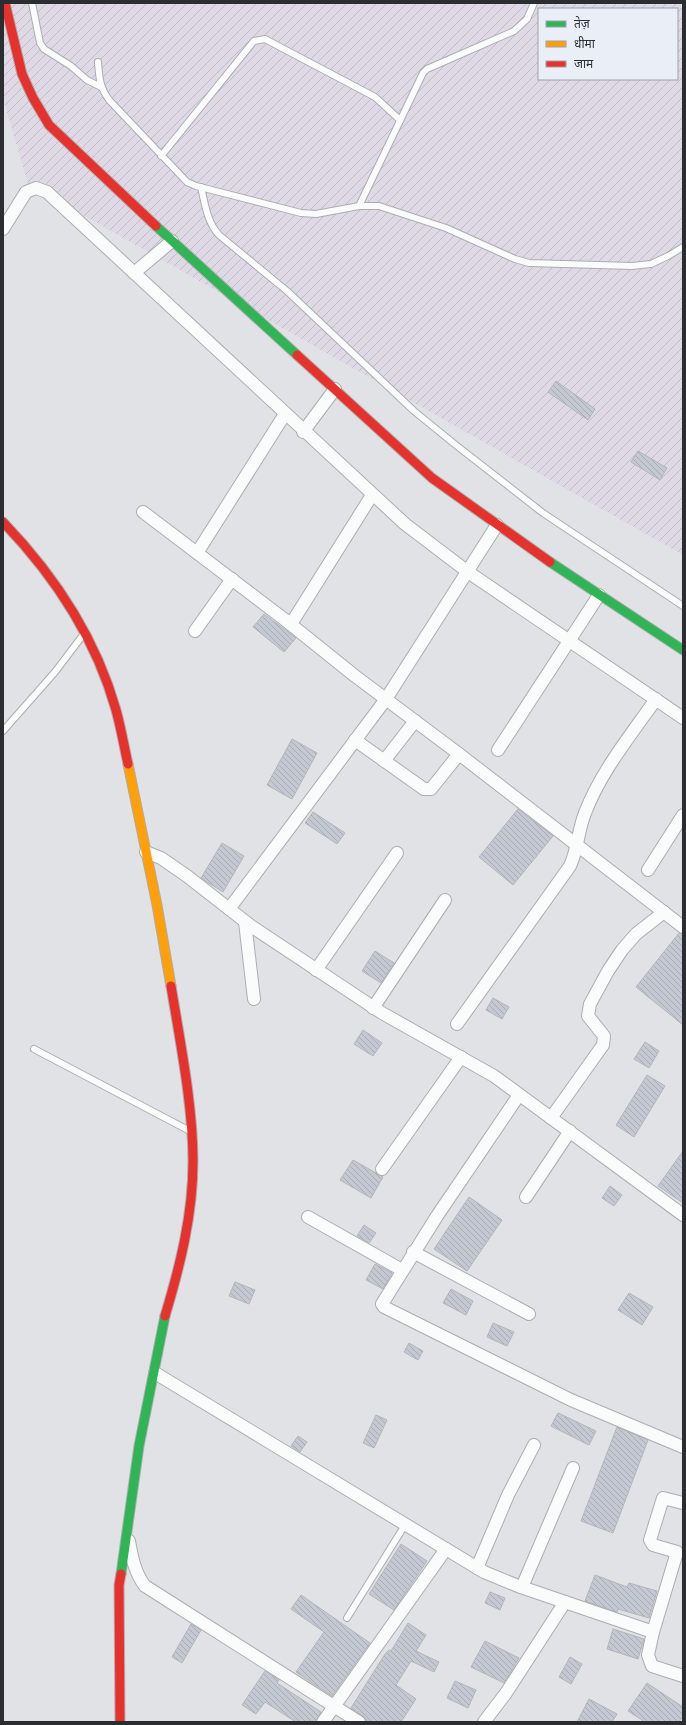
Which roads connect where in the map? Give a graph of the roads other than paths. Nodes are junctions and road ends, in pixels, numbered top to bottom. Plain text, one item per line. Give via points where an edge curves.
1 (5, 3) edge
2 (32, 3) edge
3 (534, 3) edge
4 (98, 62) dead end
5 (101, 87) junction
6 (400, 120) junction
7 (162, 156) junction
8 (201, 187) junction
9 (359, 206) junction
10 (3, 229) edge
11 (172, 241) junction
12 (683, 247) edge
13 (134, 273) junction
14 (335, 389) junction
15 (285, 414) junction
16 (304, 432) junction
17 (372, 495) junction
18 (142, 512) dead end
19 (3, 522) edge
20 (498, 525) junction
21 (197, 553) junction
22 (468, 572) junction
23 (232, 580) junction
24 (600, 595) junction
25 (683, 606) edge
26 (291, 624) junction
27 (195, 631) dead end
28 (84, 634) junction
29 (570, 640) junction
30 (683, 650) edge
31 (386, 699) junction
32 (656, 699) junction
33 (683, 718) edge
34 (415, 721) junction
35 (3, 731) edge
36 (355, 740) junction
37 (498, 750) dead end
38 (459, 754) junction
39 (384, 761) junction
40 (683, 815) edge
41 (575, 844) junction
42 (146, 852) junction
43 (397, 853) dead end
44 (648, 870) dead end
45 (445, 900) dead end
46 (229, 909) junction
47 (664, 912) junction
48 (245, 922) junction
49 (683, 927) edge
50 (316, 970) junction
51 (254, 999) dead end
52 (373, 1008) junction
53 (457, 1024) dead end
54 (34, 1049) dead end
55 (461, 1057) junction
56 (519, 1095) junction
57 (551, 1118) junction
58 (570, 1131) junction
59 (192, 1132) junction
60 (382, 1169) dead end
61 (526, 1197) dead end
62 (683, 1215) edge
63 (308, 1217) dead end
64 (413, 1252) junction
65 (402, 1270) junction
66 (529, 1314) dead end
67 (155, 1373) junction
68 (534, 1445) dead end
69 (683, 1447) edge
70 (573, 1468) dead end
71 (683, 1503) edge
72 (405, 1525) junction
73 (126, 1530) junction
74 (446, 1549) junction
75 (477, 1568) junction
76 (522, 1587) junction
77 (565, 1602) junction
78 (347, 1618) dead end
79 (653, 1632) junction
80 (683, 1676) edge
81 (334, 1706) junction
82 (120, 1722) edge
83 (323, 1722) edge
84 (360, 1722) edge
85 (484, 1722) edge

1 - 11 street via 22,74 49,125
2 - 5 lane via 40,43 44,50
3 - 6 lane via 527,19 514,31 427,69 419,78
4 - 5 lane
5 - 7 lane via 110,101
6 - 7 lane via 375,97 265,39 259,39 254,41
6 - 9 lane
7 - 8 lane via 187,182
8 - 9 lane via 301,213 316,214
8 - 25 lane via 213,229 287,291 414,411 543,513
9 - 12 lane via 379,206 439,226 529,263 632,266 651,264
10 - 13 street via 26,192 36,188 43,190
11 - 13 street
11 - 14 street
13 - 15 street
14 - 16 street
14 - 20 street via 432,478
15 - 16 street
15 - 21 street
16 - 17 street
17 - 22 street via 404,524
17 - 26 street
18 - 21 street
19 - 28 street via 50,576
20 - 22 street
20 - 24 street
21 - 23 street
22 - 29 street
22 - 31 street
23 - 26 street
23 - 27 street
24 - 29 street
24 - 30 street
26 - 31 street
28 - 35 lane via 55,672
28 - 42 street via 100,663 116,710
29 - 32 street
29 - 37 street
31 - 34 street
31 - 36 street
32 - 33 street
32 - 41 street via 593,794
34 - 38 street
34 - 39 street
36 - 39 street
36 - 46 street
38 - 39 street via 431,789 424,789
38 - 41 street
40 - 44 street
41 - 47 street
41 - 53 street via 570,866
42 - 46 street via 187,876
42 - 59 street via 178,1028
43 - 50 street
45 - 52 street
46 - 48 street
47 - 49 street
47 - 57 street via 636,934 608,971 588,1011 590,1019 604,1036 603,1045
48 - 50 street
48 - 51 street
50 - 52 street
52 - 55 street
54 - 59 lane
55 - 56 street via 494,1076
55 - 60 street
56 - 57 street
56 - 64 street
57 - 58 street
58 - 61 street
58 - 62 street
59 - 67 street via 191,1197 186,1237 161,1329
63 - 65 street
64 - 65 street
64 - 66 street
65 - 69 street via 383,1300 384,1307 571,1400
67 - 72 street
67 - 73 street via 139,1446
68 - 75 street via 508,1495
70 - 76 street
71 - 79 street via 663,1498 650,1540 653,1545 677,1552
72 - 74 street
72 - 78 lane
73 - 81 street via 135,1569 145,1586
73 - 82 street via 119,1603
74 - 75 street
74 - 81 street
75 - 76 street
76 - 77 street
77 - 79 street
77 - 85 street via 506,1693
79 - 80 street via 648,1655 652,1666
81 - 83 street
81 - 84 street

